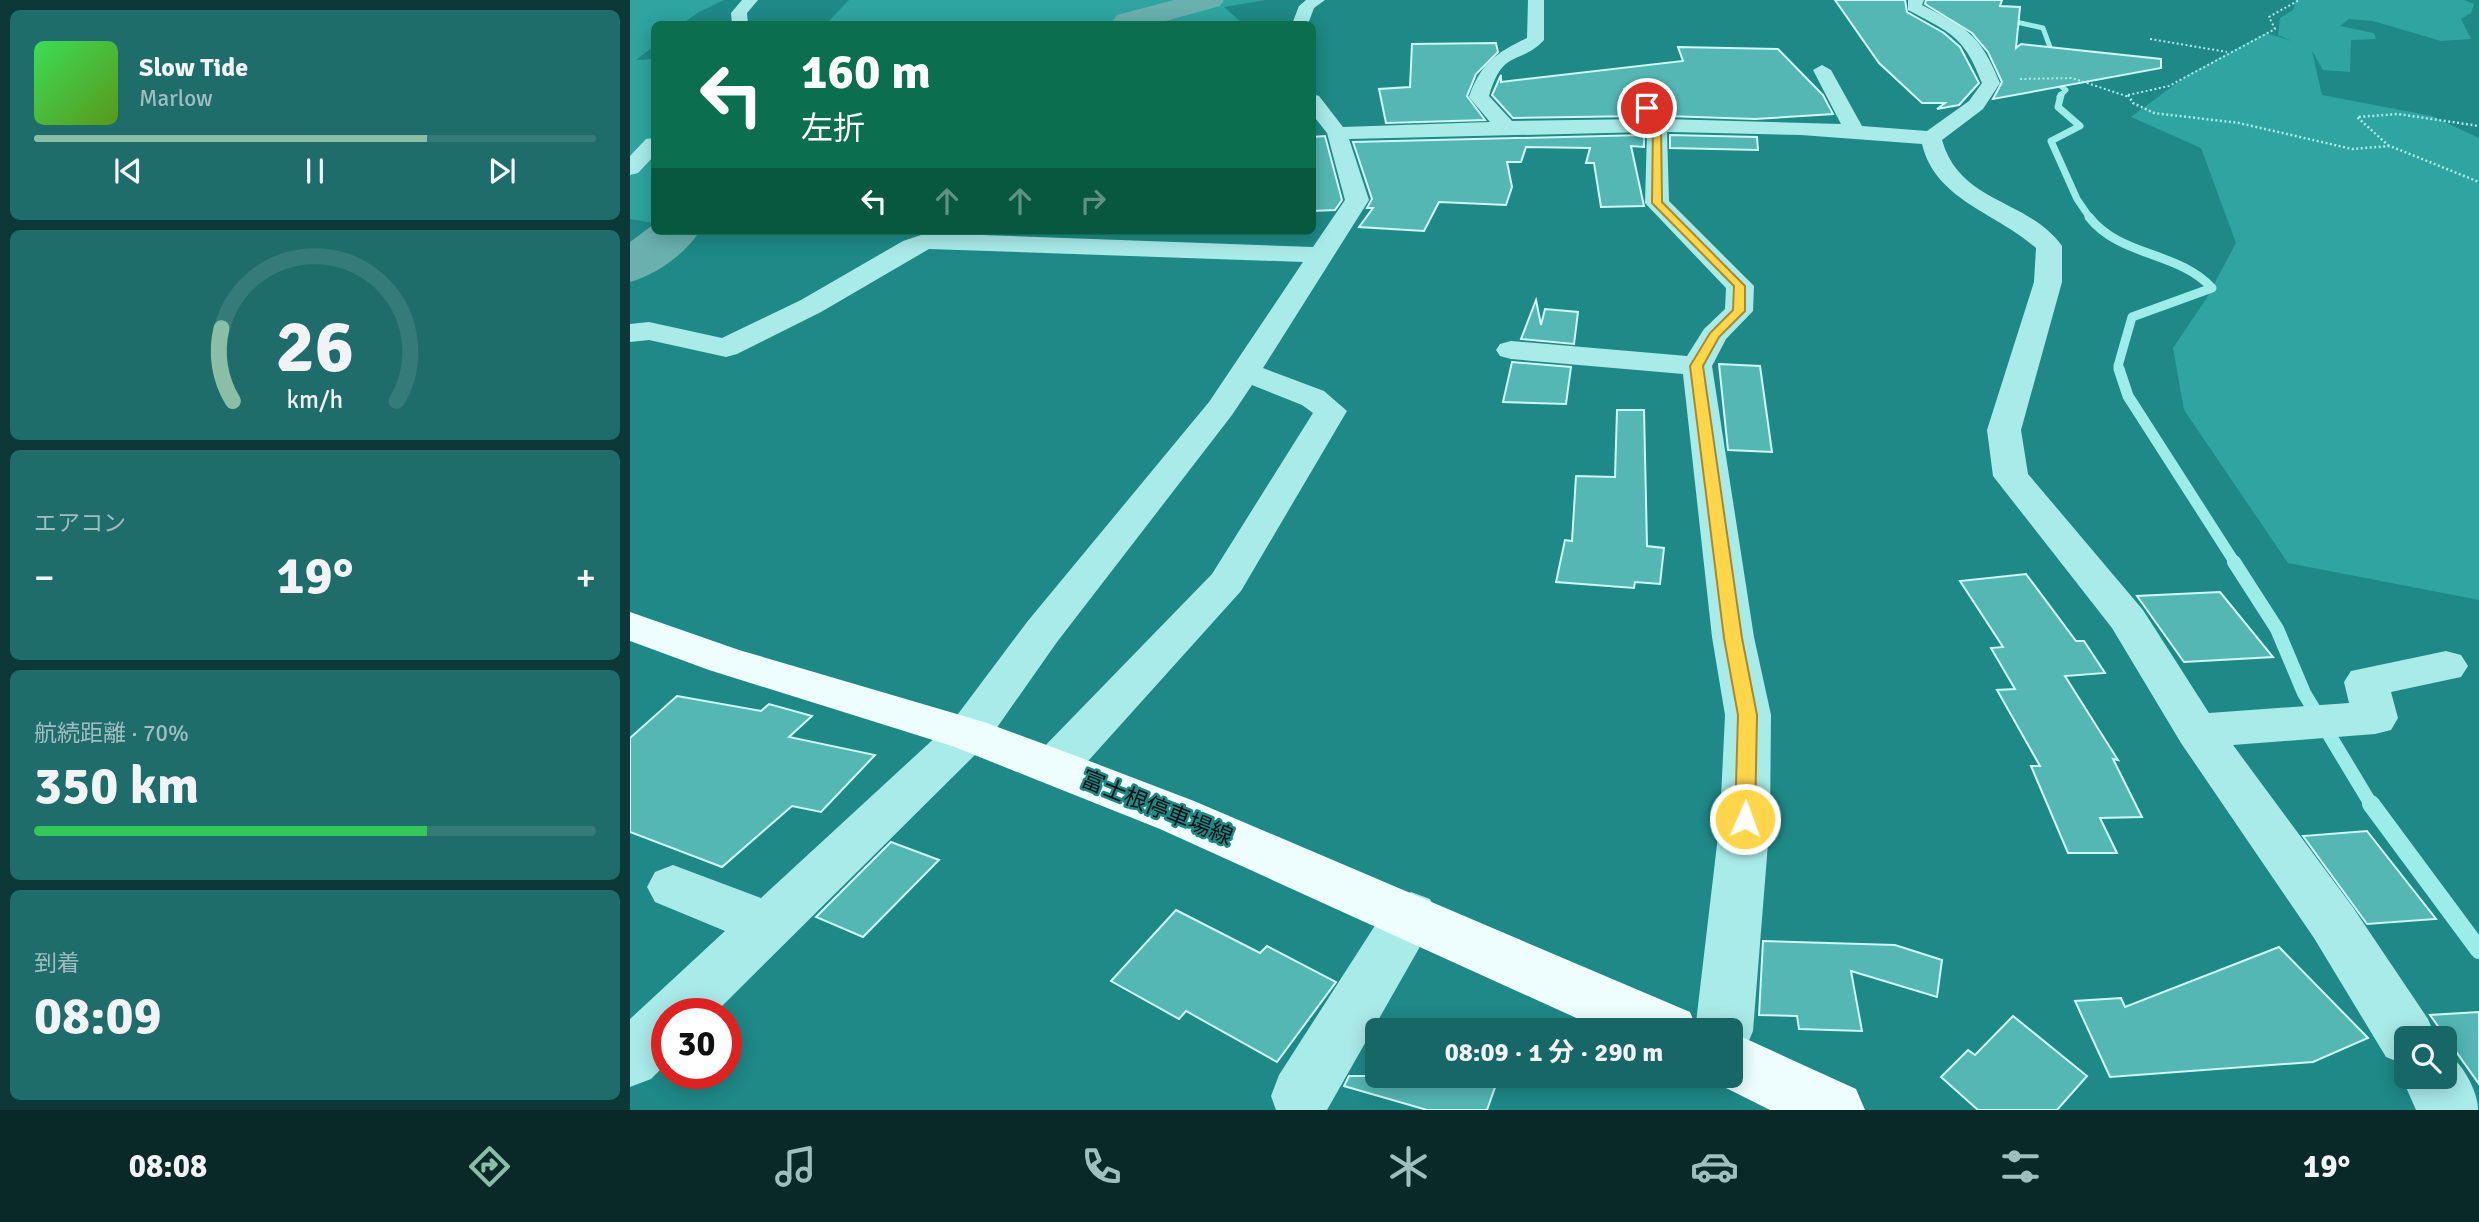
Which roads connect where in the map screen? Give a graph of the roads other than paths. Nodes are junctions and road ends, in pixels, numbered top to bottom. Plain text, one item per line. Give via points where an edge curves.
1 (750, 0) edge
2 (1317, 0) edge
3 (1536, 0) edge
4 (1916, 2) edge
5 (740, 21) edge
6 (1301, 21) edge
7 (1822, 70) dead end
8 (1961, 89) dead end
9 (1637, 90) dead end
10 (1980, 98) junction
11 (1443, 108) dead end
12 (1328, 114) edge
13 (1657, 125) junction
14 (1506, 127) junction
15 (1447, 129) junction
16 (1855, 132) junction
17 (1931, 138) junction
18 (651, 147) edge
19 (630, 167) edge
20 (1324, 238) edge
21 (630, 332) edge
22 (1511, 350) dead end
23 (1697, 366) junction
24 (1244, 371) junction
25 (630, 626) edge
26 (2446, 666) dead end
27 (2197, 731) junction
28 (968, 734) junction
29 (1054, 767) junction
30 (673, 887) dead end
31 (1411, 915) junction
32 (767, 924) junction
33 (691, 998) edge
34 (1640, 1018) edge
35 (1725, 1018) edge
36 (2399, 1026) edge
37 (651, 1039) edge
38 (630, 1059) edge
39 (1743, 1066) edge
40 (2439, 1089) edge
41 (1301, 1096) dead end
42 (1834, 1110) edge
43 (2447, 1110) edge

1 - 5 street via 739,13
2 - 6 street via 1307,6
3 - 14 street via 1535,40 1504,55 1485,72 1479,97
4 - 10 street via 1914,7 1952,27 1978,50 1991,83
7 - 16 street
8 - 10 street
9 - 13 street
10 - 17 street
11 - 15 street
12 - 15 street
12 - 20 street via 1357,200
13 - 14 street
13 - 16 street
13 - 23 street via 1657,203 1740,286 1739,311 1714,335
14 - 15 street
16 - 17 street
17 - 27 street via 1932,156 1959,188 2035,230 2049,246 2049,282 2004,430 2011,476 2128,620
18 - 19 street
20 - 21 street via 927,241 726,348 649,331
20 - 24 street
22 - 23 street
23 - 35 street via 1733,638 1748,715 1745,819
24 - 28 street via 1221,408 1042,632
24 - 29 street via 1313,398 1331,411 1227,582
25 - 28 main road, 富士根停車場線 via 724,660
26 - 27 street via 2366,682 2375,718
27 - 36 street via 2333,922
28 - 29 main road, 富士根停車場線
28 - 32 street
29 - 31 main road, 富士根停車場線
30 - 32 street
31 - 34 main road, 富士根停車場線
31 - 41 street
32 - 33 street
37 - 38 street
39 - 42 main road
40 - 43 street

